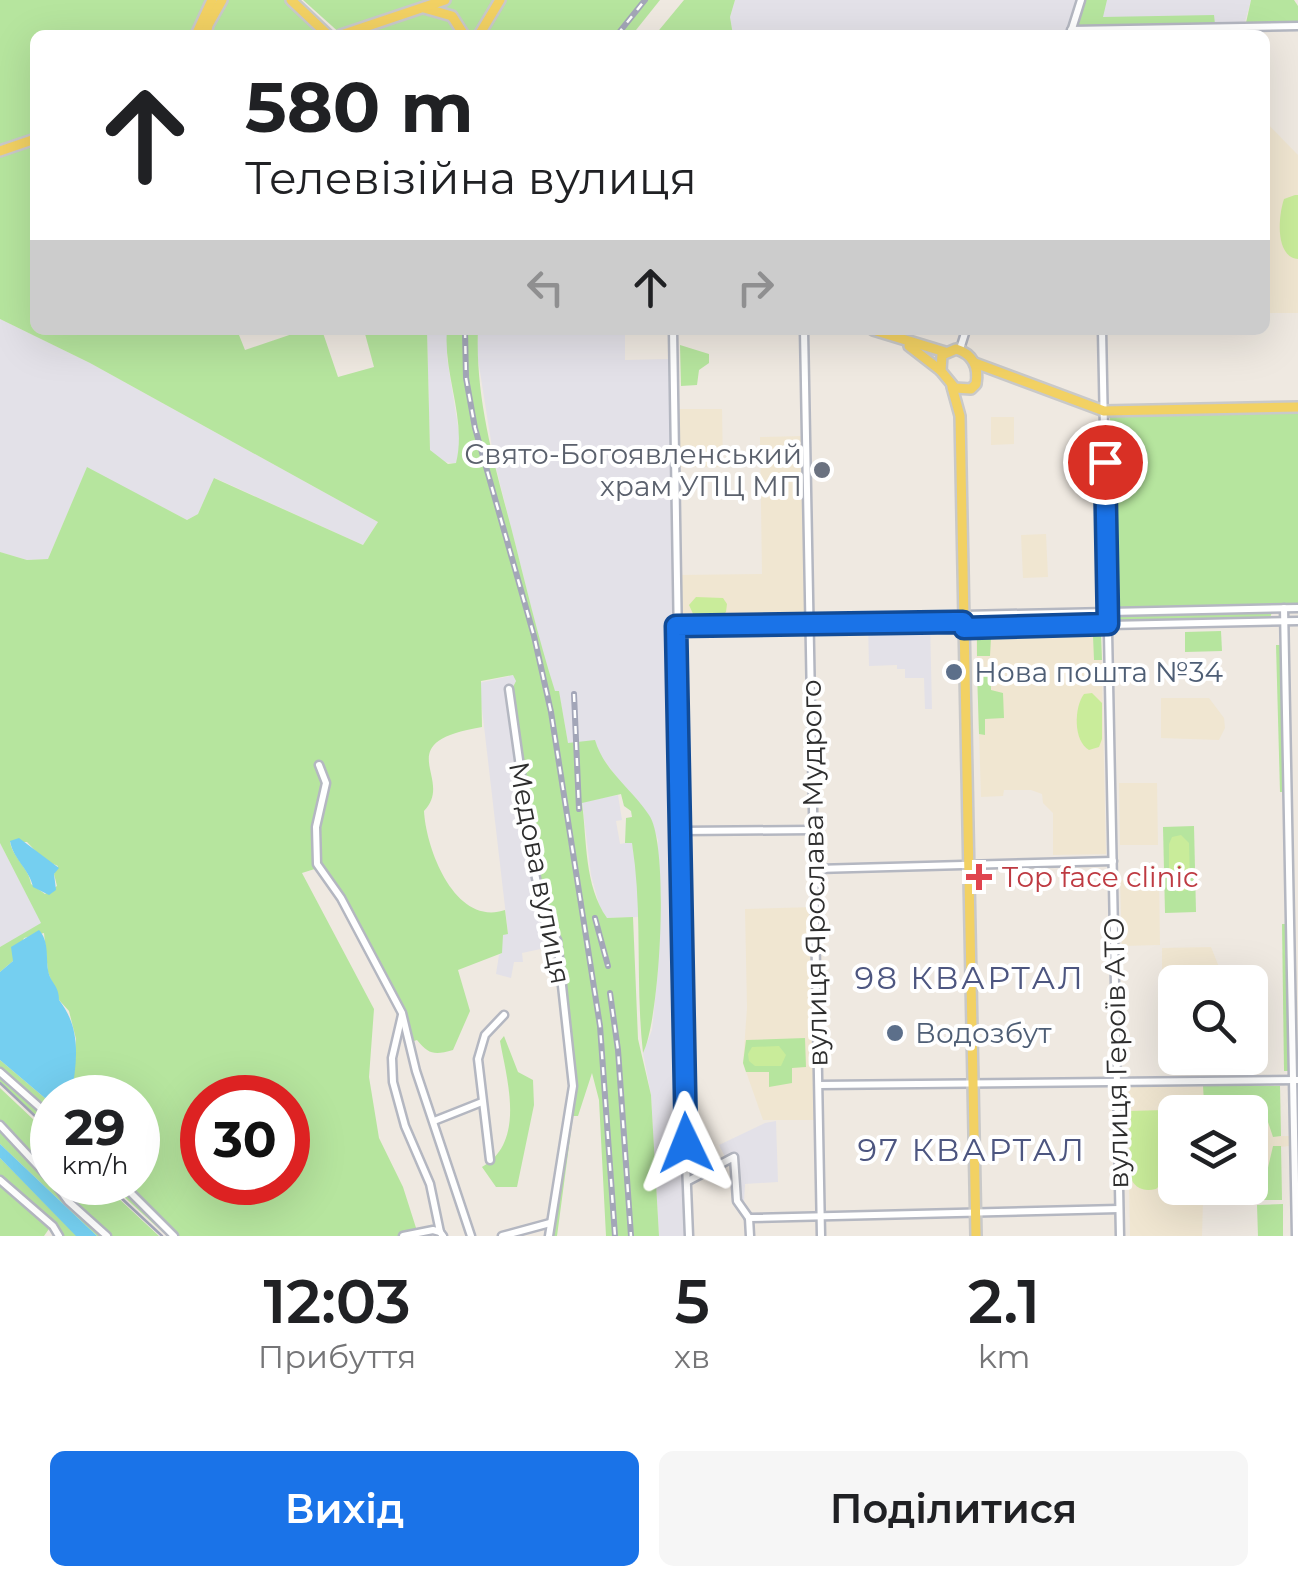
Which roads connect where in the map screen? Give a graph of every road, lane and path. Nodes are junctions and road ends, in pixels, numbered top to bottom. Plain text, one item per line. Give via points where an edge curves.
1 (212, 0) edge
2 (222, 0) edge
3 (291, 0) edge
4 (435, 0) edge
5 (445, 0) edge
6 (500, 0) edge
7 (1082, 0) edge
8 (421, 8) junction
9 (308, 9) edge
10 (1298, 26) edge
11 (198, 30) edge
12 (207, 30) edge
13 (330, 30) edge
14 (354, 30) edge
15 (461, 30) edge
16 (482, 30) edge
17 (1071, 30) edge
18 (1164, 30) edge
19 (30, 141) edge
20 (0, 151) edge
21 (672, 335) edge
22 (804, 335) edge
23 (886, 335) edge
24 (964, 335) edge
25 (1102, 335) edge
26 (903, 341) junction
27 (960, 349) junction
28 (944, 352) junction
29 (975, 364) junction
30 (941, 371) junction
31 (1000, 376) junction
32 (952, 386) junction
33 (973, 386) junction
34 (1298, 407) edge
35 (1104, 411) junction
36 (960, 416) junction
37 (1284, 608) junction
38 (1298, 608) edge
39 (1108, 612) junction
40 (1285, 621) junction
41 (1298, 621) edge
42 (963, 622) junction
43 (809, 624) junction
44 (1108, 624) junction
45 (676, 626) junction
46 (509, 689) dead end
47 (319, 764) dead end
48 (813, 830) junction
49 (682, 832) junction
50 (1113, 861) junction
51 (968, 865) junction
52 (816, 869) junction
53 (402, 1013) junction
54 (504, 1015) dead end
55 (0, 1072) edge
56 (1296, 1080) edge
57 (1117, 1081) junction
58 (972, 1082) junction
59 (819, 1085) junction
60 (30, 1099) edge
61 (482, 1102) junction
62 (434, 1120) junction
63 (0, 1125) edge
64 (30, 1157) edge
65 (490, 1160) dead end
66 (0, 1180) edge
67 (687, 1182) junction
68 (1297, 1200) edge
69 (72, 1205) edge
70 (143, 1205) edge
71 (1120, 1209) junction
72 (975, 1212) junction
73 (821, 1215) junction
74 (750, 1218) junction
75 (550, 1223) junction
76 (442, 1234) edge
77 (59, 1236) edge
78 (107, 1236) edge
79 (174, 1236) edge
80 (402, 1236) edge
81 (471, 1236) edge
82 (502, 1236) edge
83 (548, 1236) edge
84 (689, 1236) edge
85 (750, 1236) edge
86 (821, 1236) edge
87 (976, 1236) edge
88 (1120, 1236) edge
89 (1296, 1236) edge

1 - 11 main road
2 - 12 main road
3 - 9 main road
4 - 8 main road
5 - 8 main road
6 - 16 main road
7 - 17 street
8 - 14 main road
8 - 15 main road via 452,16
9 - 13 main road
10 - 18 street
19 - 20 main road
21 - 45 street
22 - 43 street, вулиця Ярослава Мудрого
23 - 26 main road
24 - 27 street
25 - 35 street, вулиця Героїв АТО
26 - 28 main road
26 - 30 main road
27 - 28 main road
27 - 29 main road
28 - 30 main road
29 - 31 main road
29 - 33 main road
30 - 32 main road
31 - 33 main road
31 - 35 main road
32 - 33 main road
32 - 36 main road
33 - 36 main road
34 - 35 main road
35 - 39 street, вулиця Героїв АТО
36 - 42 main road
37 - 38 street
37 - 39 street
37 - 40 street
39 - 42 street
39 - 44 street, вулиця Героїв АТО
40 - 41 street
40 - 44 street
40 - 56 street
42 - 43 street
42 - 44 street
42 - 51 main road
43 - 45 street
43 - 48 street, вулиця Ярослава Мудрого
44 - 50 street, вулиця Героїв АТО
45 - 49 street
46 - 75 street, Медова вулиця via 534,873 544,918 557,940 573,1086
47 - 53 street via 326,783 316,827 317,864
48 - 49 street
48 - 52 street, вулиця Ярослава Мудрого
49 - 67 street
50 - 51 street
50 - 57 street, вулиця Героїв АТО
51 - 52 street
51 - 58 main road
52 - 59 street, вулиця Ярослава Мудрого
53 - 62 street
53 - 76 street via 393,1082
54 - 61 street via 480,1046
55 - 60 street
56 - 57 street
56 - 68 street
57 - 58 street
57 - 71 street, вулиця Героїв АТО
58 - 59 street
58 - 72 main road
59 - 73 street, вулиця Ярослава Мудрого
61 - 62 street
61 - 65 street
62 - 81 street
63 - 64 street
66 - 77 street
67 - 74 street via 734,1157 737,1202
67 - 84 street
68 - 89 street
69 - 78 street
70 - 79 street
71 - 72 street
71 - 88 street, вулиця Героїв АТО
72 - 73 street
72 - 87 main road
73 - 74 street
73 - 86 street, вулиця Ярослава Мудрого
74 - 85 street
75 - 82 street
75 - 83 street, Медова вулиця
76 - 80 street

